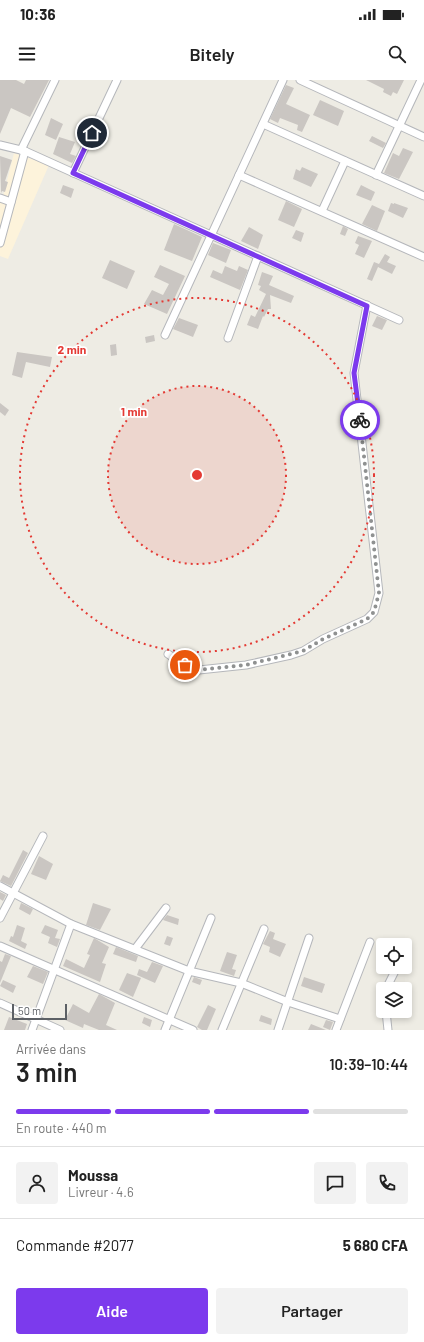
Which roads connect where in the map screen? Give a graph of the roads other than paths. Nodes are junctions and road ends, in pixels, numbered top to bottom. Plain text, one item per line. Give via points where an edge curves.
1 (55, 80) edge
2 (117, 80) edge
3 (283, 80) edge
4 (300, 80) edge
5 (421, 80) edge
6 (263, 124) junction
7 (399, 125) junction
8 (424, 137) edge
9 (0, 145) edge
10 (23, 151) junction
11 (345, 160) junction
12 (73, 173) junction
13 (239, 175) junction
14 (376, 175) junction
15 (424, 196) edge
16 (0, 198) edge
17 (11, 202) junction
18 (322, 212) junction
19 (211, 235) junction
20 (0, 243) edge
21 (258, 256) junction
22 (424, 257) edge
23 (367, 306) junction
24 (399, 320) dead end
25 (165, 335) dead end
26 (228, 338) dead end
27 (168, 654) dead end
28 (43, 836) dead end
29 (0, 886) edge
30 (12, 893) junction
31 (166, 908) dead end
32 (0, 918) edge
33 (211, 918) dead end
34 (71, 924) junction
35 (264, 929) dead end
36 (309, 938) dead end
37 (370, 942) dead end
38 (0, 946) edge
39 (135, 949) junction
40 (54, 969) junction
41 (189, 971) junction
42 (241, 983) junction
43 (288, 1002) junction
44 (0, 1003) edge
45 (387, 1018) edge
46 (36, 1019) junction
47 (340, 1019) junction
48 (169, 1020) junction
49 (32, 1030) edge
50 (60, 1030) edge
51 (165, 1030) edge
52 (193, 1030) edge
53 (222, 1030) edge
54 (278, 1030) edge
55 (336, 1030) edge
56 (388, 1030) edge

1 - 10 street
2 - 12 street
3 - 6 street
4 - 7 street
5 - 7 street
6 - 11 street
6 - 13 street
7 - 8 street
7 - 14 street
9 - 10 street
10 - 12 street
10 - 17 street
11 - 14 street
11 - 18 street
12 - 19 street
13 - 18 street
13 - 19 street
14 - 15 street
16 - 17 street
17 - 20 street
18 - 22 street
19 - 21 street
19 - 25 street
21 - 23 street
21 - 26 street
23 - 24 street
23 - 27 street via 354,373 379,593 374,612 367,619 303,651 246,665 192,670
28 - 30 street
29 - 30 street
30 - 32 street
30 - 34 street
31 - 39 street
33 - 41 street
34 - 39 street
34 - 40 street
35 - 42 street
36 - 43 street
37 - 47 street
38 - 40 street
39 - 41 street
40 - 46 street
40 - 48 street
41 - 42 street
41 - 48 street
42 - 43 street
42 - 53 street
43 - 47 street
43 - 54 street
44 - 46 street
45 - 56 street
46 - 49 street
46 - 50 street
47 - 55 street
48 - 51 street
48 - 52 street

